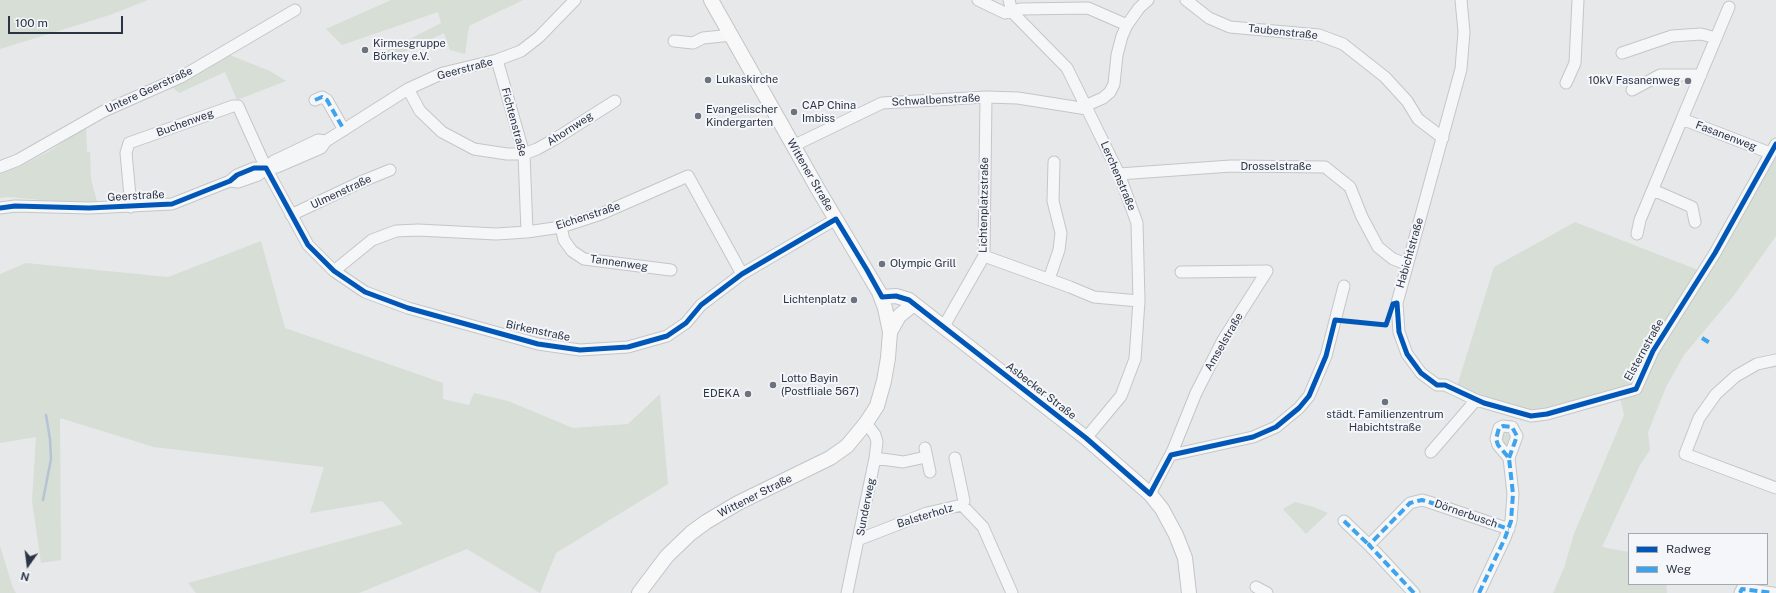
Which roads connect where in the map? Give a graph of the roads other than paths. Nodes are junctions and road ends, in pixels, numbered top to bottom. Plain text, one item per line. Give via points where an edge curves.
1 (574, 0) edge
2 (711, 0) edge
3 (978, 0) edge
4 (1009, 0) edge
5 (1148, 0) edge
6 (1186, 0) edge
7 (1461, 0) edge
8 (1578, 0) edge
9 (1729, 7) dead end
10 (295, 10) dead end
11 (1012, 12) junction
12 (1126, 25) junction
13 (732, 35) junction
14 (1716, 38) junction
15 (674, 41) dead end
16 (1622, 53) dead end
17 (497, 60) junction
18 (1701, 75) junction
19 (1566, 82) dead end
20 (408, 89) junction
21 (1632, 90) dead end
22 (986, 97) junction
23 (315, 100) dead end
24 (614, 100) dead end
25 (1086, 108) junction
26 (1682, 119) junction
27 (344, 130) junction
28 (1443, 138) junction
29 (793, 146) junction
30 (1771, 152) edge
31 (524, 154) junction
32 (1054, 162) dead end
33 (0, 167) edge
34 (266, 168) junction
35 (390, 170) dead end
36 (1119, 174) junction
37 (1653, 190) junction
38 (132, 207) junction
39 (0, 208) edge
40 (291, 215) junction
41 (836, 219) junction
42 (1695, 222) dead end
43 (561, 226) junction
44 (528, 232) junction
45 (1637, 234) dead end
46 (984, 256) junction
47 (1407, 264) junction
48 (671, 270) dead end
49 (334, 271) junction
50 (1181, 272) dead end
51 (742, 274) junction
52 (1049, 279) junction
53 (1344, 286) dead end
54 (1139, 301) junction
55 (883, 302) junction
56 (913, 307) junction
57 (944, 326) junction
58 (890, 332) junction
59 (1776, 360) edge
60 (1476, 400) junction
61 (866, 423) junction
62 (1086, 438) junction
63 (1430, 452) dead end
64 (1171, 455) junction
65 (875, 458) junction
66 (955, 458) dead end
67 (1509, 458) dead end
68 (930, 472) dead end
69 (1776, 488) edge
70 (1150, 494) junction
71 (962, 505) junction
72 (1344, 521) dead end
73 (1509, 529) junction
74 (860, 539) junction
75 (1369, 545) junction
76 (1256, 587) dead end
77 (639, 593) edge
78 (847, 593) edge
79 (1012, 593) edge
80 (1189, 593) edge
81 (1267, 593) edge
82 (1414, 593) edge
83 (1478, 593) edge
84 (1740, 593) edge
85 (1774, 593) edge

1 - 17 street, Geerstraße via 529,45
2 - 13 main road, Wittener Straße
3 - 11 street via 1005,13
4 - 11 street
5 - 12 street
6 - 28 street, Taubenstraße via 1209,18 1230,27 1319,35 1343,44 1385,77 1407,101 1418,119
7 - 28 street, Habichtstraße via 1464,32 1461,69
8 - 19 street via 1575,63
9 - 14 street, Fasanenweg
10 - 33 street, Untere Geerstraße via 181,77 104,111 18,160
11 - 12 street via 1020,9 1088,8
11 - 25 street, Lerchenstraße via 1067,68
12 - 25 street via 1117,55 1114,84 1103,98
13 - 15 street via 703,38 693,43
13 - 29 main road, Wittener Straße
14 - 16 street via 1701,34 1672,36
14 - 18 street, Fasanenweg
17 - 20 street, Geerstraße via 443,73
17 - 31 street, Fichtenstraße
18 - 21 street via 1660,75
18 - 26 street, Fasanenweg
20 - 27 street, Geerstraße
20 - 31 street via 420,111 449,136 485,152
22 - 25 street, Schwalbenstraße via 1018,98
22 - 29 street, Schwalbenstraße via 882,103
22 - 46 street, Lichtenplatzstraße
23 - 27 street via 327,100
24 - 31 street, Ahornweg via 555,139
25 - 36 street, Lerchenstraße
26 - 30 street, Fasanenweg
26 - 37 street, Fasanenweg
27 - 34 street, Geerstraße via 326,141 318,140 274,161
28 - 47 street, Habichtstraße
29 - 41 main road, Wittener Straße
30 - 60 street, Elsternstraße via 1715,252 1653,351 1636,389 1547,414 1531,416
31 - 44 street, Fichtenstraße
32 - 52 street via 1053,201 1061,233 1059,250
34 - 38 street, Geerstraße via 254,168 230,181 172,204
34 - 38 street, Buchenweg via 241,109 233,106 129,143 126,154
34 - 40 street, Birkenstraße
35 - 40 street, Ulmenstraße via 363,180
36 - 47 street, Drosselstraße via 1231,166 1325,167 1350,187 1362,218 1378,247 1393,259
36 - 54 street, Lerchenstraße via 1137,223
37 - 42 street via 1692,207
37 - 45 street, Fasanenweg
38 - 39 street, Geerstraße
40 - 49 street, Birkenstraße via 308,245
41 - 51 street, Birkenstraße
41 - 55 main road, Wittener Straße
43 - 44 street, Eichenstraße
43 - 48 street, Tannenweg via 564,240 572,251 584,259
43 - 51 street, Eichenstraße via 601,214 688,176
44 - 49 street, Eichenstraße via 496,234 396,231 372,240
46 - 52 street
46 - 57 street, Lichtenplatzstraße
47 - 60 street, Habichtstraße via 1397,304 1399,332 1407,354 1421,373 1437,385 1445,384
49 - 51 street, Birkenstraße via 365,292 408,308 538,344 580,350 628,347 667,336 686,323 701,305
50 - 64 street, Amselstraße via 1267,271 1224,340 1196,394
52 - 54 street via 1094,298
53 - 64 street via 1326,356 1309,396 1299,408 1276,427 1253,437
54 - 62 street, Lerchenstraße via 1135,359 1120,396
55 - 56 main road
55 - 58 main road, Wittener Straße
56 - 57 main road, Asbecker Straße
56 - 58 main road via 899,316
57 - 62 main road, Asbecker Straße
58 - 61 main road, Wittener Straße via 884,381 877,406
59 - 69 street via 1757,364 1736,376 1716,394 1701,414 1685,454
60 - 63 street
61 - 65 street, Sunderweg via 875,434
61 - 77 main road, Wittener Straße via 847,446 830,458 738,503 691,533 667,556
62 - 70 main road, Asbecker Straße
64 - 70 street, Amselstraße
65 - 68 street via 903,462 925,452
65 - 74 street, Sunderweg
66 - 71 street via 964,501
67 - 73 street, Dörnerbusch via 1513,494
70 - 80 main road, Asbecker Straße via 1162,509 1176,535 1184,558
71 - 74 street, Balsterholz via 927,513
71 - 79 street, Balsterholz via 983,527
72 - 75 street
73 - 75 street, Dörnerbusch via 1422,500 1410,504
73 - 83 street, Dörnerbusch
74 - 78 street, Sunderweg
75 - 82 street
76 - 81 street
84 - 85 street via 1742,589

